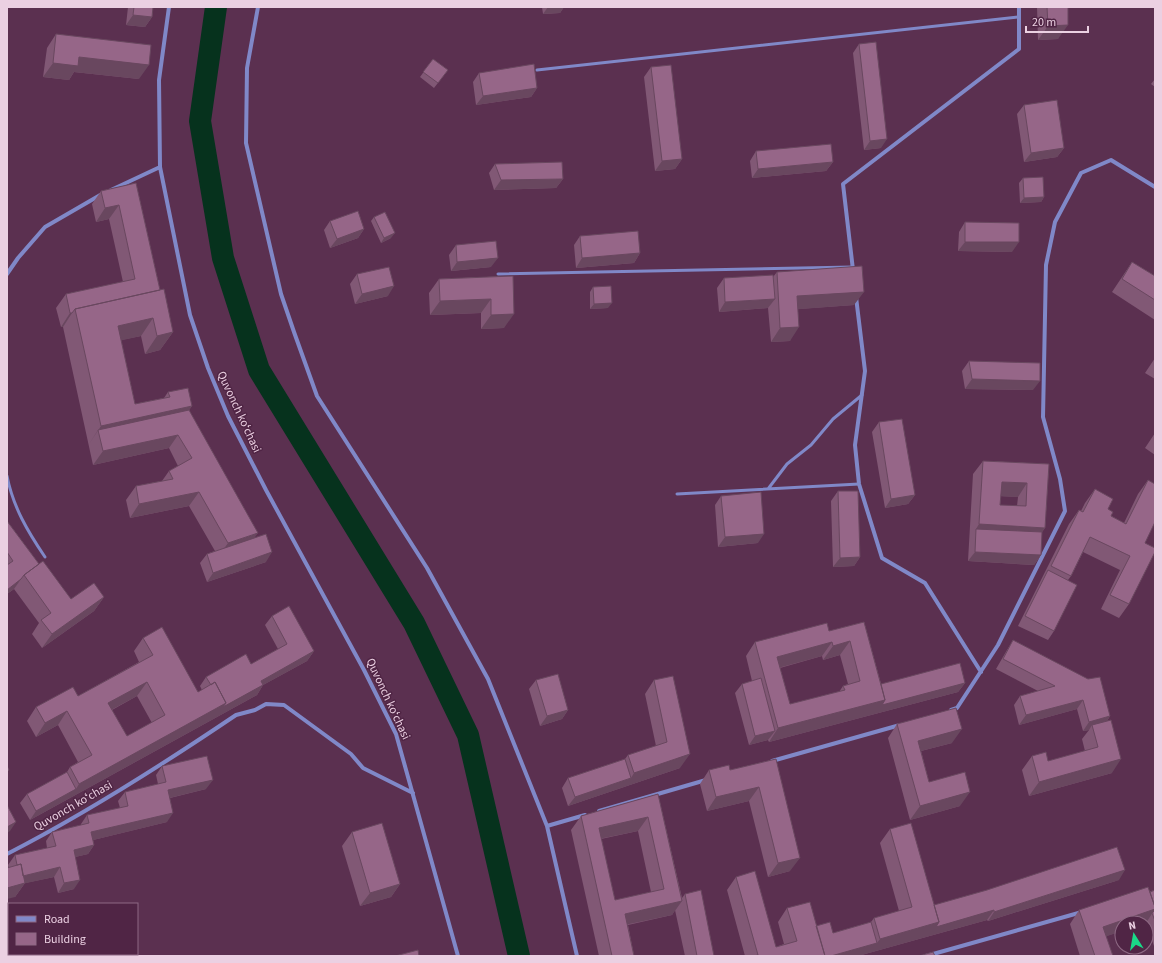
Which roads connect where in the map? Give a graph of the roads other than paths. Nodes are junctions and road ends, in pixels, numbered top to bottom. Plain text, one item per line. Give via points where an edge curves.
1 (169, 7) edge
2 (258, 7) edge
3 (1019, 7) edge
4 (1019, 17) junction
5 (536, 70) edge
6 (160, 166) junction
7 (1155, 187) edge
8 (852, 267) junction
9 (7, 274) edge
10 (498, 274) dead end
11 (853, 274) edge
12 (855, 289) edge
13 (862, 395) junction
14 (7, 476) edge
15 (859, 484) junction
16 (768, 489) junction
17 (677, 494) dead end
18 (45, 557) dead end
19 (981, 672) junction
20 (942, 713) edge
21 (904, 724) edge
22 (767, 763) edge
23 (714, 778) edge
24 (413, 793) junction
25 (547, 826) junction
26 (7, 854) edge
27 (1084, 911) edge
28 (458, 956) edge
29 (577, 956) edge
30 (926, 956) edge

1 - 6 street, Quvonch koʻchasi via 159,80
2 - 25 street via 247,68 246,144 282,294 317,396 427,568 488,679
3 - 4 street
4 - 5 lane
4 - 8 street via 1020,49 843,184
6 - 9 street via 87,202 45,227
6 - 24 street, Quvonch koʻchasi via 190,315 208,368 228,416 266,490 396,734
7 - 19 street via 1111,160 1081,173 1055,222 1046,265 1043,417 1060,479 1065,511 998,645
8 - 10 lane
8 - 11 street
12 - 13 street via 865,371
13 - 15 street via 855,446
13 - 16 lane via 787,464
14 - 18 lane via 10,494 26,529
15 - 16 lane
15 - 19 street via 882,558 925,583
16 - 17 lane
19 - 20 street via 957,708
21 - 22 street
23 - 25 street
24 - 26 street, Quvonch koʻchasi via 363,768 351,754 284,705 266,704 236,715 128,786
24 - 28 street, Quvonch koʻchasi
25 - 29 street
27 - 30 street

